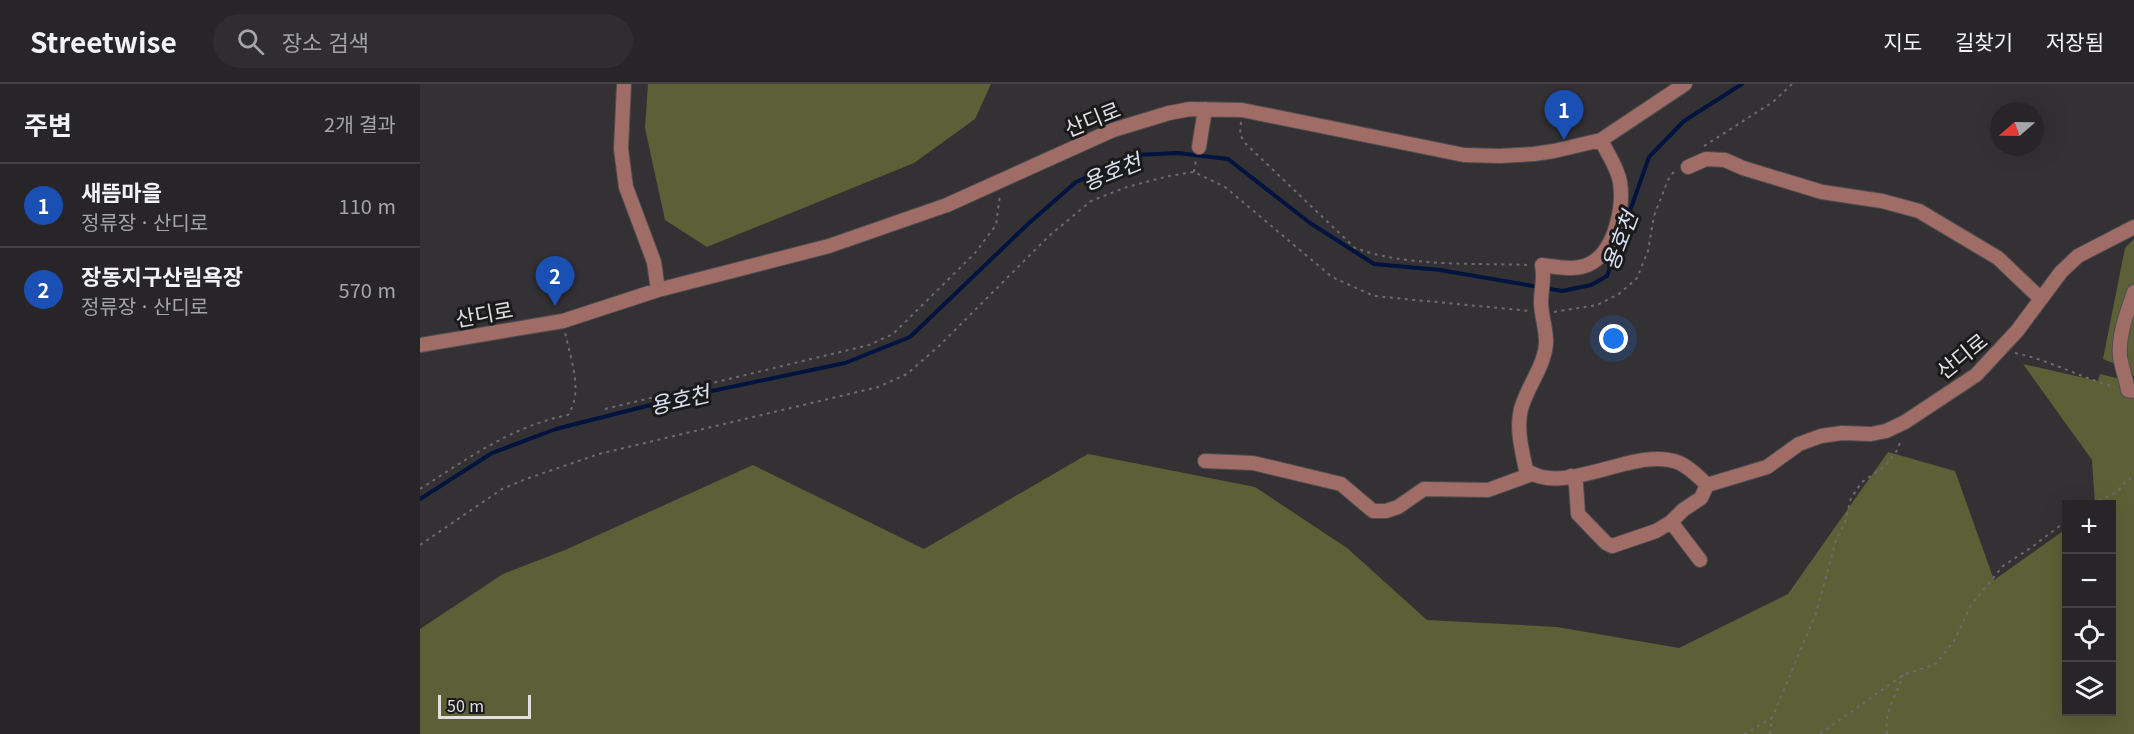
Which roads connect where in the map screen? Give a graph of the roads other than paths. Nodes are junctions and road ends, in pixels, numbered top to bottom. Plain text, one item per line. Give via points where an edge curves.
1 (624, 84) edge
2 (1685, 84) edge
3 (1205, 109) junction
4 (1601, 140) junction
5 (1199, 147) dead end
6 (1683, 166) road end
7 (2134, 227) edge
8 (658, 290) junction
9 (2134, 292) edge
10 (2041, 299) junction
11 (420, 345) edge
12 (2131, 391) edge
13 (1205, 461) dead end
14 (1532, 474) junction
15 (1572, 476) junction
16 (1707, 484) junction
17 (1671, 522) junction
18 (1700, 560) dead end

1 - 8 street via 621,149 626,187 654,261
2 - 4 street, 산디로
3 - 4 street, 산디로 via 1242,110 1464,155 1544,153
3 - 5 street
3 - 8 street, 산디로 via 1169,113 1122,128 946,205 829,246
4 - 14 street via 1620,180 1619,219 1607,246 1593,262 1543,271 1541,307 1546,344 1520,411 1523,458 1526,470
6 - 10 street via 1706,159 1725,160 1822,192 1919,211 1998,258
7 - 10 street, 산디로 via 2078,256
8 - 11 street, 산디로 via 563,321
9 - 12 street via 2120,343 2120,359
10 - 16 street, 산디로 via 1976,375 1903,423 1871,434 1821,436 1799,444 1767,467
13 - 14 street via 1253,463 1341,484 1373,511 1398,507 1424,489 1488,490
14 - 15 street
15 - 16 street via 1661,459 1678,462
15 - 17 street via 1578,514 1612,546
16 - 17 street via 1701,498
17 - 18 street

